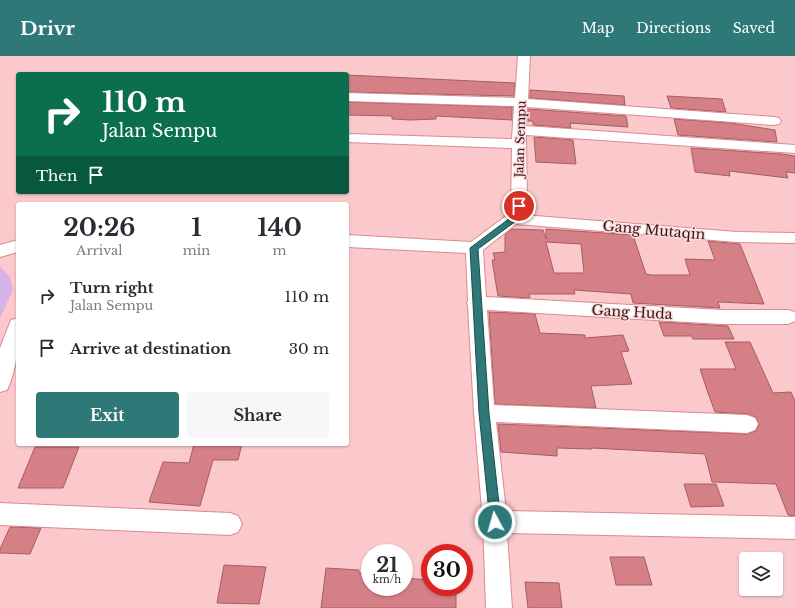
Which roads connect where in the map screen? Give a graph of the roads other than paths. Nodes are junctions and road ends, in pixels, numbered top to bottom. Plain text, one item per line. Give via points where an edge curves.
1 (524, 56) edge
2 (349, 97) edge
3 (521, 103) junction
4 (774, 121) dead end
5 (519, 137) junction
6 (349, 138) edge
7 (795, 149) edge
8 (513, 219) junction
9 (795, 238) edge
10 (349, 241) edge
11 (474, 248) junction
12 (476, 303) junction
13 (788, 317) dead end
14 (16, 336) edge
15 (12, 358) edge
16 (0, 384) edge
17 (484, 413) junction
18 (747, 424) dead end
19 (0, 514) edge
20 (495, 522) junction
21 (230, 524) dead end
22 (795, 528) edge
23 (499, 608) edge

1 - 3 street, Jalan Sempu
2 - 3 street
3 - 4 street
3 - 5 street, Jalan Sempu
5 - 6 street
5 - 7 street
5 - 8 street, Jalan Sempu via 519,206
8 - 9 street, Gang Mutaqin via 737,237
8 - 11 street
10 - 11 street
11 - 12 street
12 - 13 street, Gang Huda via 722,317
12 - 17 street
14 - 15 street
15 - 16 street
17 - 18 street
17 - 20 street
19 - 21 street
20 - 22 street
20 - 23 street

